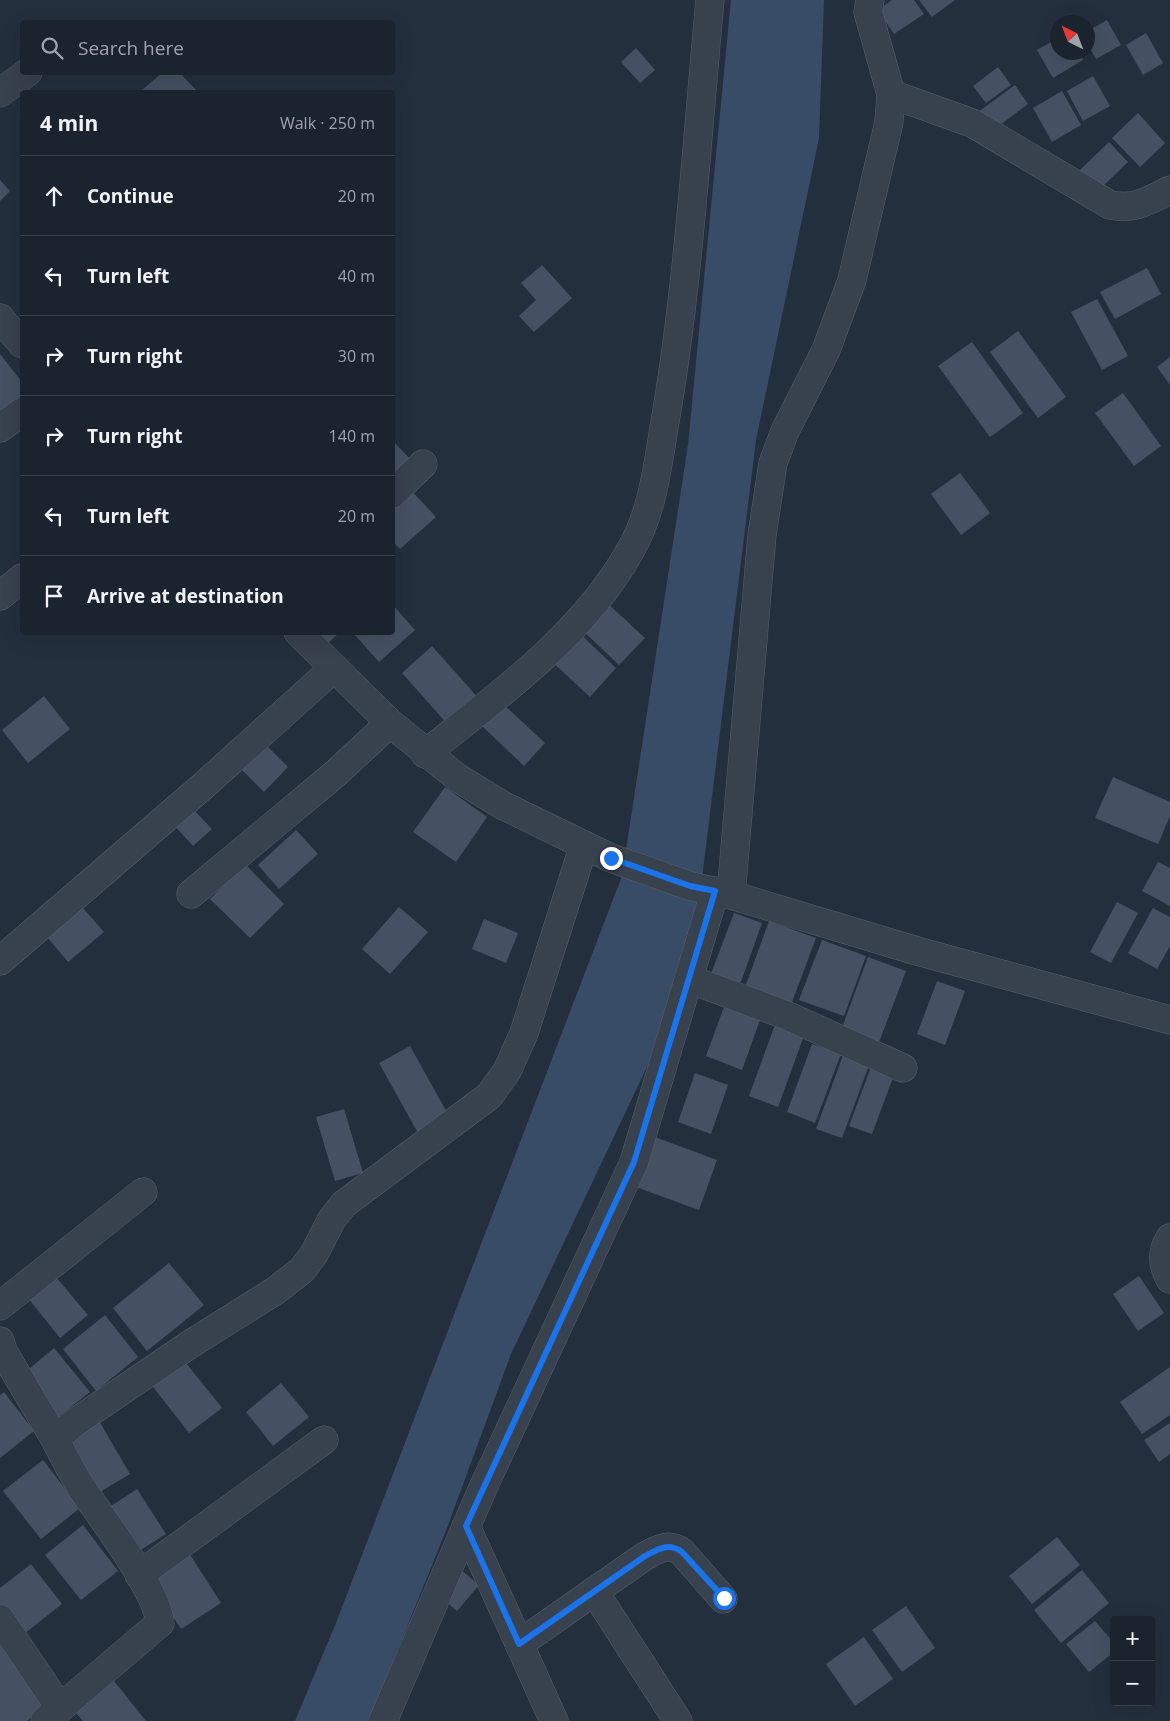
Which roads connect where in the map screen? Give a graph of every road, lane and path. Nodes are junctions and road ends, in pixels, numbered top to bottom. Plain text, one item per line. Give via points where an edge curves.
1 (710, 0) edge
2 (870, 0) edge
3 (24, 75) edge
4 (0, 93) edge
5 (891, 94) junction
6 (1170, 190) edge
7 (0, 318) edge
8 (20, 342) edge
9 (20, 413) edge
10 (0, 428) edge
11 (423, 464) dead end
12 (395, 491) edge
13 (20, 580) edge
14 (0, 596) edge
15 (301, 635) edge
16 (334, 668) junction
17 (390, 723) junction
18 (425, 754) junction
19 (584, 845) junction
20 (712, 891) junction
21 (192, 894) dead end
22 (0, 962) edge
23 (689, 979) junction
24 (1170, 1020) edge
25 (903, 1068) dead end
26 (143, 1192) dead end
27 (1170, 1238) edge
28 (1170, 1279) edge
29 (0, 1306) edge
30 (0, 1341) edge
31 (55, 1439) junction
32 (324, 1440) dead end
33 (466, 1526) junction
34 (139, 1575) junction
35 (594, 1591) junction
36 (724, 1598) dead end
37 (0, 1619) edge
38 (519, 1644) junction
39 (52, 1715) edge
40 (383, 1721) edge
41 (554, 1721) edge
42 (678, 1721) edge

1 - 18 street via 676,355 653,490 644,520 631,549 599,598 534,666
2 - 5 street via 868,12
3 - 4 street
5 - 6 street via 972,123 1110,205 1125,208 1140,205
5 - 20 street via 889,122 852,280 826,350 785,431 773,463
7 - 8 street
9 - 10 street
11 - 12 street
13 - 14 street
15 - 16 street
16 - 17 street
16 - 22 street
17 - 18 street
17 - 21 street via 335,774
18 - 19 street via 504,806
19 - 20 street via 611,858
19 - 31 street via 524,1033 507,1071 489,1096 344,1204 302,1270
20 - 23 street
20 - 24 street
23 - 25 street via 788,1016
23 - 33 street via 634,1162
26 - 29 street
27 - 28 street via 1162,1255
30 - 31 street
31 - 34 street via 80,1485
32 - 34 street
33 - 38 street
33 - 40 street
34 - 39 street via 159,1609 160,1623
35 - 36 street via 663,1546 682,1552
35 - 38 street
35 - 42 street
37 - 39 street
38 - 41 street

